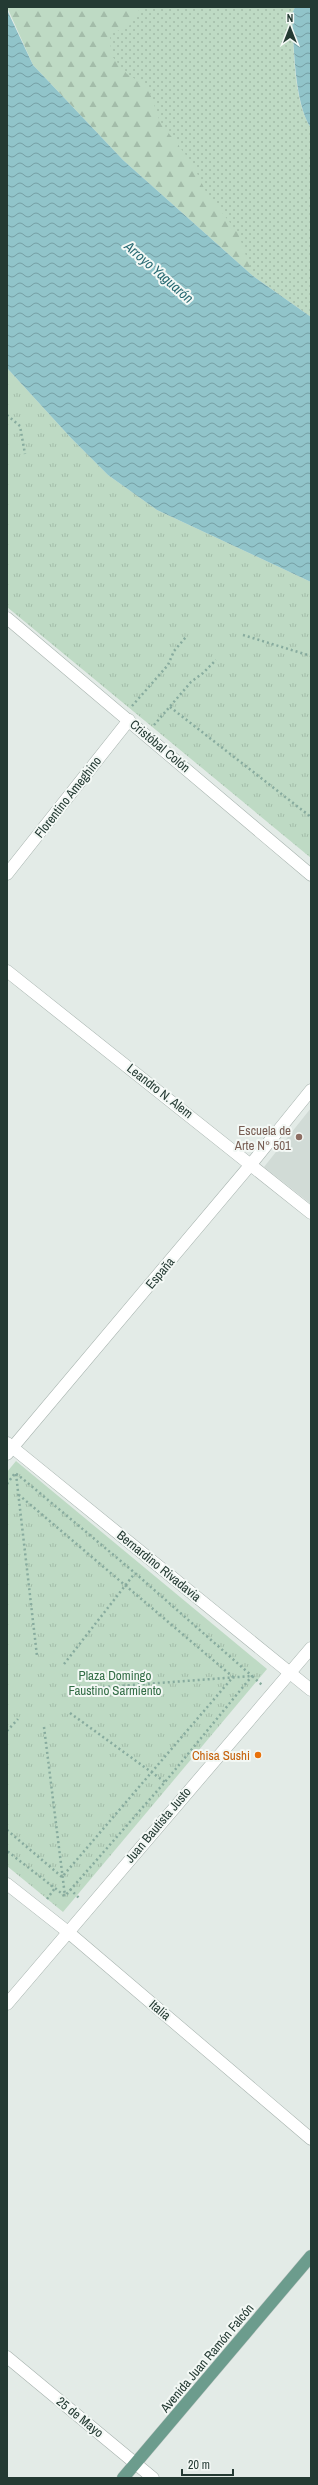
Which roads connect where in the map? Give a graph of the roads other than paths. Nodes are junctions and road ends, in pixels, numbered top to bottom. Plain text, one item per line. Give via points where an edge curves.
1 (7, 618) edge
2 (126, 718) junction
3 (7, 874) edge
4 (311, 875) edge
5 (7, 971) edge
6 (311, 1090) edge
7 (252, 1163) junction
8 (311, 1212) edge
9 (9, 1448) edge
10 (311, 1648) edge
11 (290, 1672) junction
12 (311, 1690) edge
13 (7, 1884) edge
14 (68, 1932) junction
15 (7, 2004) edge
16 (311, 2139) edge
17 (311, 2256) edge
18 (7, 2357) edge
19 (136, 2463) junction
20 (124, 2478) edge
21 (153, 2478) edge

1 - 2 street, Cristóbal Colón
2 - 3 street, Florentino Ameghino
2 - 4 street, Cristóbal Colón
5 - 7 street, Leandro N. Alem
6 - 7 street, España
7 - 8 street, Leandro N. Alem
7 - 9 street, España
9 - 11 street, Bernardino Rivadavia
10 - 11 street, Juan Bautista Justo
11 - 12 street, Bernardino Rivadavia
11 - 14 street, Juan Bautista Justo
13 - 14 street, Italia
14 - 15 street, Juan Bautista Justo
14 - 16 street, Italia
17 - 19 main road, Avenida Juan Ramón Falcón
18 - 19 street, 25 de Mayo
19 - 20 main road, Avenida Juan Ramón Falcón
19 - 21 street, 25 de Mayo

